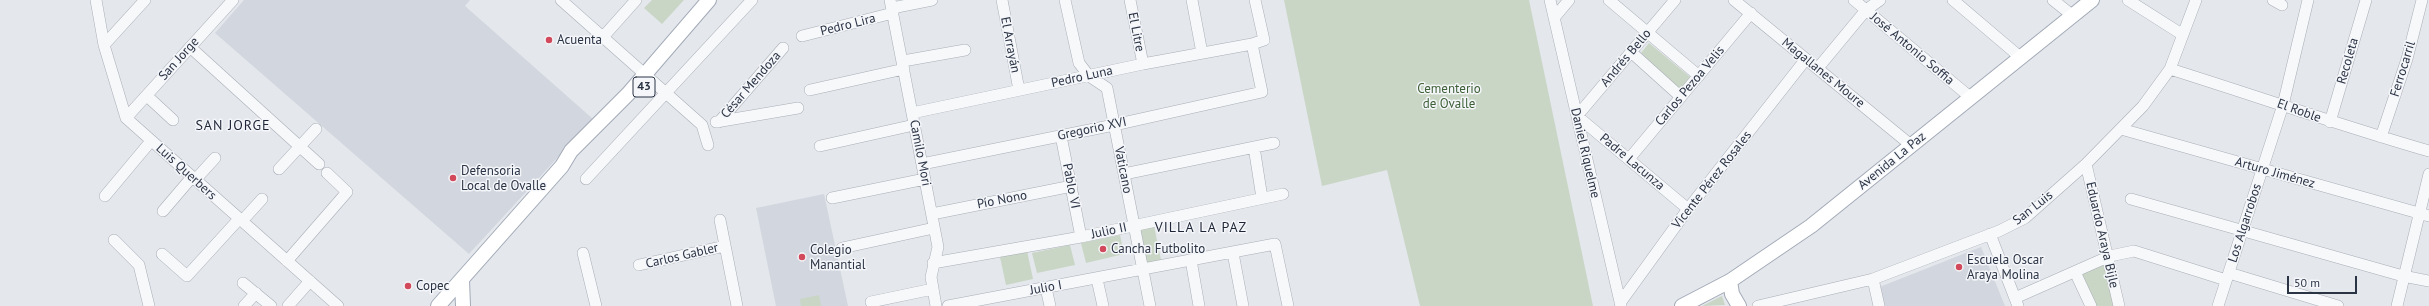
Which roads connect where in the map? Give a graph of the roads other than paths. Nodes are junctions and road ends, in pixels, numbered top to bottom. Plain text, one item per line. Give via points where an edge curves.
1 (96, 0) edge
2 (145, 0) edge
3 (233, 0) edge
4 (562, 0) edge
5 (636, 0) edge
6 (709, 0) edge
7 (720, 0) edge
8 (752, 0) edge
9 (932, 0) edge
10 (1002, 0) edge
11 (1065, 0) edge
12 (1130, 0) edge
13 (1192, 0) edge
14 (1255, 0) edge
15 (1550, 0) edge
16 (1569, 0) edge
17 (1609, 0) edge
18 (1675, 0) edge
19 (1854, 0) edge
20 (1880, 0) edge
21 (1953, 0) edge
22 (2053, 0) edge
23 (2092, 0) edge
24 (2128, 0) edge
25 (2196, 0) edge
26 (2308, 0) edge
27 (2366, 0) edge
28 (2422, 0) edge
29 (1740, 2) edge
30 (892, 7) edge
31 (1866, 10) junction
32 (1751, 13) junction
33 (2073, 16) junction
34 (1554, 18) junction
35 (1648, 32) junction
36 (2183, 35) junction
37 (802, 36) dead end
38 (604, 37) junction
39 (1252, 44) junction
40 (104, 45) junction
41 (190, 47) junction
42 (783, 48) dead end
43 (965, 50) dead end
44 (1631, 52) junction
45 (1202, 53) junction
46 (2020, 57) junction
47 (1806, 59) junction
48 (1143, 64) junction
49 (904, 65) junction
50 (1818, 68) junction
51 (2170, 69) junction
52 (1089, 76) junction
53 (1699, 76) junction
54 (649, 77) junction
55 (810, 90) dead end
56 (1019, 90) junction
57 (666, 92) junction
58 (146, 96) junction
59 (1681, 97) junction
60 (1970, 97) junction
61 (2283, 105) junction
62 (798, 108) dead end
63 (912, 113) junction
64 (1577, 116) junction
65 (126, 118) junction
66 (173, 120) dead end
67 (719, 122) junction
68 (2330, 122) junction
69 (702, 125) junction
70 (914, 125) junction
71 (1114, 125) junction
72 (316, 129) dead end
73 (2121, 129) junction
74 (1061, 136) junction
75 (2381, 137) junction
76 (151, 141) junction
77 (1274, 143) dead end
78 (708, 145) dead end
79 (299, 146) junction
80 (820, 146) dead end
81 (1912, 146) junction
82 (1254, 148) junction
83 (2429, 151) edge
84 (215, 158) dead end
85 (1629, 159) junction
86 (319, 164) dead end
87 (922, 164) junction
88 (2086, 164) junction
89 (279, 169) dead end
90 (2263, 170) junction
91 (327, 173) dead end
92 (1124, 174) junction
93 (2429, 174) edge
94 (194, 179) junction
95 (586, 179) dead end
96 (925, 179) junction
97 (1072, 186) junction
98 (1283, 194) dead end
99 (105, 196) dead end
100 (832, 198) dead end
101 (1262, 198) junction
102 (262, 199) dead end
103 (2131, 199) dead end
104 (1688, 209) junction
105 (163, 211) dead end
106 (932, 214) junction
107 (2424, 215) edge
108 (241, 220) junction
109 (720, 220) dead end
110 (1134, 225) junction
111 (934, 228) junction
112 (2242, 229) junction
113 (1990, 234) junction
114 (1081, 236) junction
115 (114, 240) dead end
116 (725, 246) junction
117 (842, 248) dead end
118 (583, 253) dead end
119 (1233, 253) junction
120 (162, 254) dead end
121 (2107, 258) junction
122 (1190, 260) junction
123 (287, 261) junction
124 (933, 263) junction
125 (639, 265) dead end
126 (1143, 269) junction
127 (2076, 272) junction
128 (2402, 276) junction
129 (2228, 277) junction
130 (1097, 279) junction
131 (1873, 279) junction
132 (462, 280) junction
133 (310, 281) junction
134 (1730, 281) junction
135 (2429, 281) edge
136 (243, 283) dead end
137 (933, 288) junction
138 (1046, 288) junction
139 (256, 293) junction
140 (871, 302) dead end
141 (996, 302) edge
142 (2017, 302) edge
143 (443, 304) edge
144 (1620, 304) edge
145 (149, 306) edge
146 (244, 306) edge
147 (271, 306) edge
148 (288, 306) edge
149 (338, 306) edge
150 (462, 306) edge
151 (596, 306) edge
152 (736, 306) edge
153 (936, 306) edge
154 (948, 306) edge
155 (1050, 306) edge
156 (1103, 306) edge
157 (1150, 306) edge
158 (1199, 306) edge
159 (1243, 306) edge
160 (1288, 306) edge
161 (1682, 306) edge
162 (1739, 306) edge
163 (1762, 306) edge
164 (1879, 306) edge
165 (2091, 306) edge
166 (2119, 306) edge
167 (2218, 306) edge
168 (2338, 306) edge
169 (2397, 306) edge

1 - 40 street
2 - 40 street
3 - 41 street, San Jorge
4 - 38 street
5 - 38 street
6 - 54 main road, 43
7 - 54 main road, 43
8 - 57 street
9 - 30 street, Pedro Lira
10 - 56 street, El Arrayán
11 - 52 street, Vaticano via 1079,63
12 - 48 street, El Litre
13 - 45 street
14 - 39 street via 1264,40
15 - 34 street, Daniel Riquelme
16 - 34 street
17 - 35 street
18 - 35 street, Andrés Bello
19 - 31 street, José Antonio Soffia
20 - 31 street
21 - 46 street
22 - 33 street
23 - 33 main road, Avenida La Paz
24 - 36 street
25 - 36 street, San Luis
26 - 61 street, Los Algarrobos
27 - 68 street, Recoleta
28 - 75 street, Ferrocarril via 2407,59
29 - 32 street, Magallanes Moure
30 - 37 street, Pedro Lira
30 - 49 street, Camilo Mori
31 - 50 street
31 - 60 street, José Antonio Soffia
32 - 47 street, Magallanes Moure
32 - 53 street, Carlos Pezoa Velis
33 - 46 main road, Avenida La Paz
34 - 64 street, Daniel Riquelme
35 - 44 street, Andrés Bello
35 - 53 street
36 - 51 street, San Luis
38 - 54 street
39 - 45 street, Pedro Luna
39 - 71 street, Gregorio XVI via 1262,92
40 - 65 street
41 - 58 street, San Jorge
41 - 79 street
42 - 67 street, César Mendoza
43 - 49 street
44 - 59 street
44 - 64 street, Andrés Bello
45 - 48 street, Pedro Luna
46 - 60 main road, Avenida La Paz
47 - 50 street, Magallanes Moure
47 - 104 street, Vicente Pérez Rosales
48 - 52 street, Pedro Luna
49 - 55 street
49 - 63 street, Camilo Mori
50 - 81 street, Magallanes Moure
51 - 61 street, El Roble
51 - 73 street, San Luis via 2143,106
52 - 56 street, Pedro Luna
52 - 71 street, Vaticano via 1107,88
53 - 59 street, Carlos Pezoa Velis
54 - 57 street
54 - 132 main road, 43 via 571,151 562,166
56 - 63 street, Pedro Luna
57 - 69 street
57 - 95 street
58 - 65 street, San Jorge
58 - 66 street
59 - 85 street, Carlos Pezoa Velis
60 - 81 main road, Avenida La Paz
61 - 68 street, El Roble
61 - 90 street, Los Algarrobos
62 - 67 street
63 - 70 street, Camilo Mori
64 - 85 street, Padre Lacunza
64 - 144 street, Daniel Riquelme
65 - 76 street, Luis Querbers
67 - 69 street
68 - 75 street, El Roble
69 - 78 street
70 - 80 street
70 - 87 street, Camilo Mori
71 - 74 street, Gregorio XVI
71 - 92 street, Vaticano
72 - 79 street
73 - 88 street, San Luis
73 - 90 street, Arturo Jiménez
74 - 87 street, Gregorio XVI
74 - 97 street, Pablo VI
75 - 83 street, El Roble
76 - 94 street, Luis Querbers
76 - 99 street
77 - 82 street
79 - 86 street
79 - 89 street
81 - 134 main road, Avenida La Paz via 1811,226
82 - 92 street
82 - 101 street
84 - 94 street
85 - 104 street, Padre Lacunza
87 - 96 street, Camilo Mori
88 - 113 street, San Luis via 2033,212 2016,223
88 - 121 street, Eduardo Araya Bijle
90 - 107 street, Arturo Jiménez
90 - 112 street, Los Algarrobos
91 - 123 street via 347,192
92 - 110 street, Vaticano
93 - 107 street
94 - 105 street
94 - 108 street, Luis Querbers
96 - 100 street
96 - 106 street, Camilo Mori
97 - 106 street, Pío Nono
97 - 114 street, Pablo VI
98 - 101 street, Julio II
101 - 110 street, Julio II
102 - 108 street
103 - 112 street
104 - 144 street, Vicente Pérez Rosales
106 - 111 street, Camilo Mori
107 - 128 street
108 - 120 street via 187,276
108 - 123 street, Luis Querbers
109 - 116 street
110 - 114 street, Julio II
110 - 126 street, Vaticano
111 - 117 street
111 - 124 street, Camilo Mori via 938,247
112 - 128 street
112 - 129 street, Los Algarrobos
113 - 131 street, San Luis
113 - 142 street
114 - 124 street, Julio II
115 - 145 street via 139,265
116 - 125 street, Carlos Gabler
116 - 152 street
118 - 151 street
119 - 122 street, Julio I
119 - 159 street
119 - 160 street, Julio I via 1275,244
121 - 127 street
121 - 129 street via 2134,251
121 - 166 street, Eduardo Araya Bijle
122 - 126 street, Julio I
122 - 158 street
123 - 133 street, Luis Querbers
124 - 137 street, Camilo Mori
126 - 130 street, Julio I
126 - 157 street, Vaticano
127 - 142 street
127 - 165 street
128 - 135 street
128 - 169 street
129 - 167 street, Los Algarrobos
129 - 168 street
130 - 138 street, Julio I
130 - 156 street
131 - 163 street, San Luis
131 - 164 street
132 - 143 main road, 43
132 - 150 main road
133 - 148 street
133 - 149 street, Luis Querbers
134 - 161 main road, Avenida La Paz
134 - 162 main road via 1732,294
136 - 139 street
137 - 140 street
137 - 153 street, Camilo Mori
138 - 141 street, Julio I
138 - 155 street
139 - 146 street
139 - 147 street
141 - 154 street, Julio I

